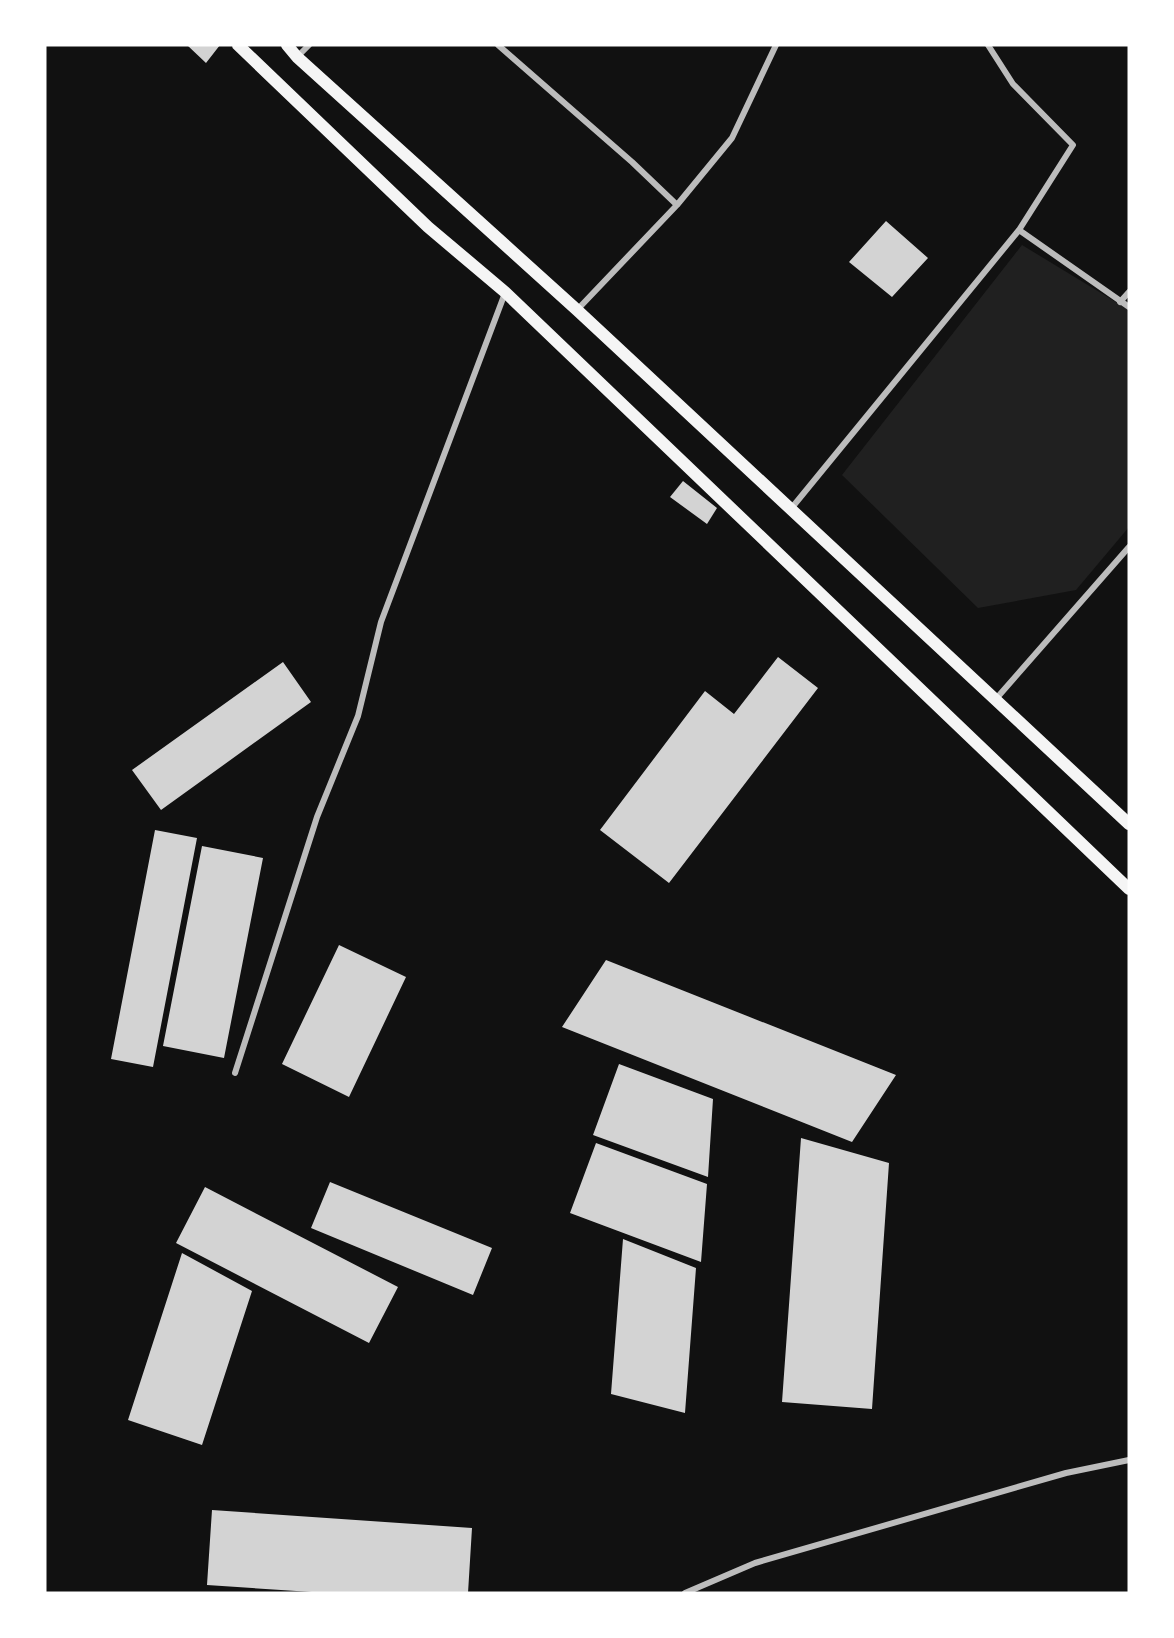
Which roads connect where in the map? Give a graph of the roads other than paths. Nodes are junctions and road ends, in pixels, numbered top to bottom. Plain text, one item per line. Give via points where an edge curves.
1 (238, 45) edge
2 (287, 45) edge
3 (309, 45) edge
4 (498, 45) edge
5 (776, 45) edge
6 (988, 45) edge
7 (297, 57) junction
8 (677, 205) junction
9 (1019, 230) junction
10 (505, 292) junction
11 (1129, 292) edge
12 (1120, 302) junction
13 (1129, 307) edge
14 (577, 310) junction
15 (790, 510) junction
16 (1129, 548) edge
17 (995, 701) junction
18 (1129, 824) edge
19 (1129, 889) edge
20 (235, 1073) dead end
21 (1129, 1460) edge
22 (684, 1593) edge

1 - 10 main road via 428,227
2 - 7 main road
3 - 7 street
4 - 8 street
5 - 8 street via 732,138
6 - 9 street via 1013,84 1073,145
7 - 14 main road
8 - 14 street
9 - 12 street
9 - 15 street
10 - 19 main road
10 - 20 street via 381,622 358,716 317,817
11 - 12 street
12 - 13 street
14 - 15 main road
15 - 17 main road
16 - 17 street
17 - 18 main road
21 - 22 street via 1066,1473 755,1563

